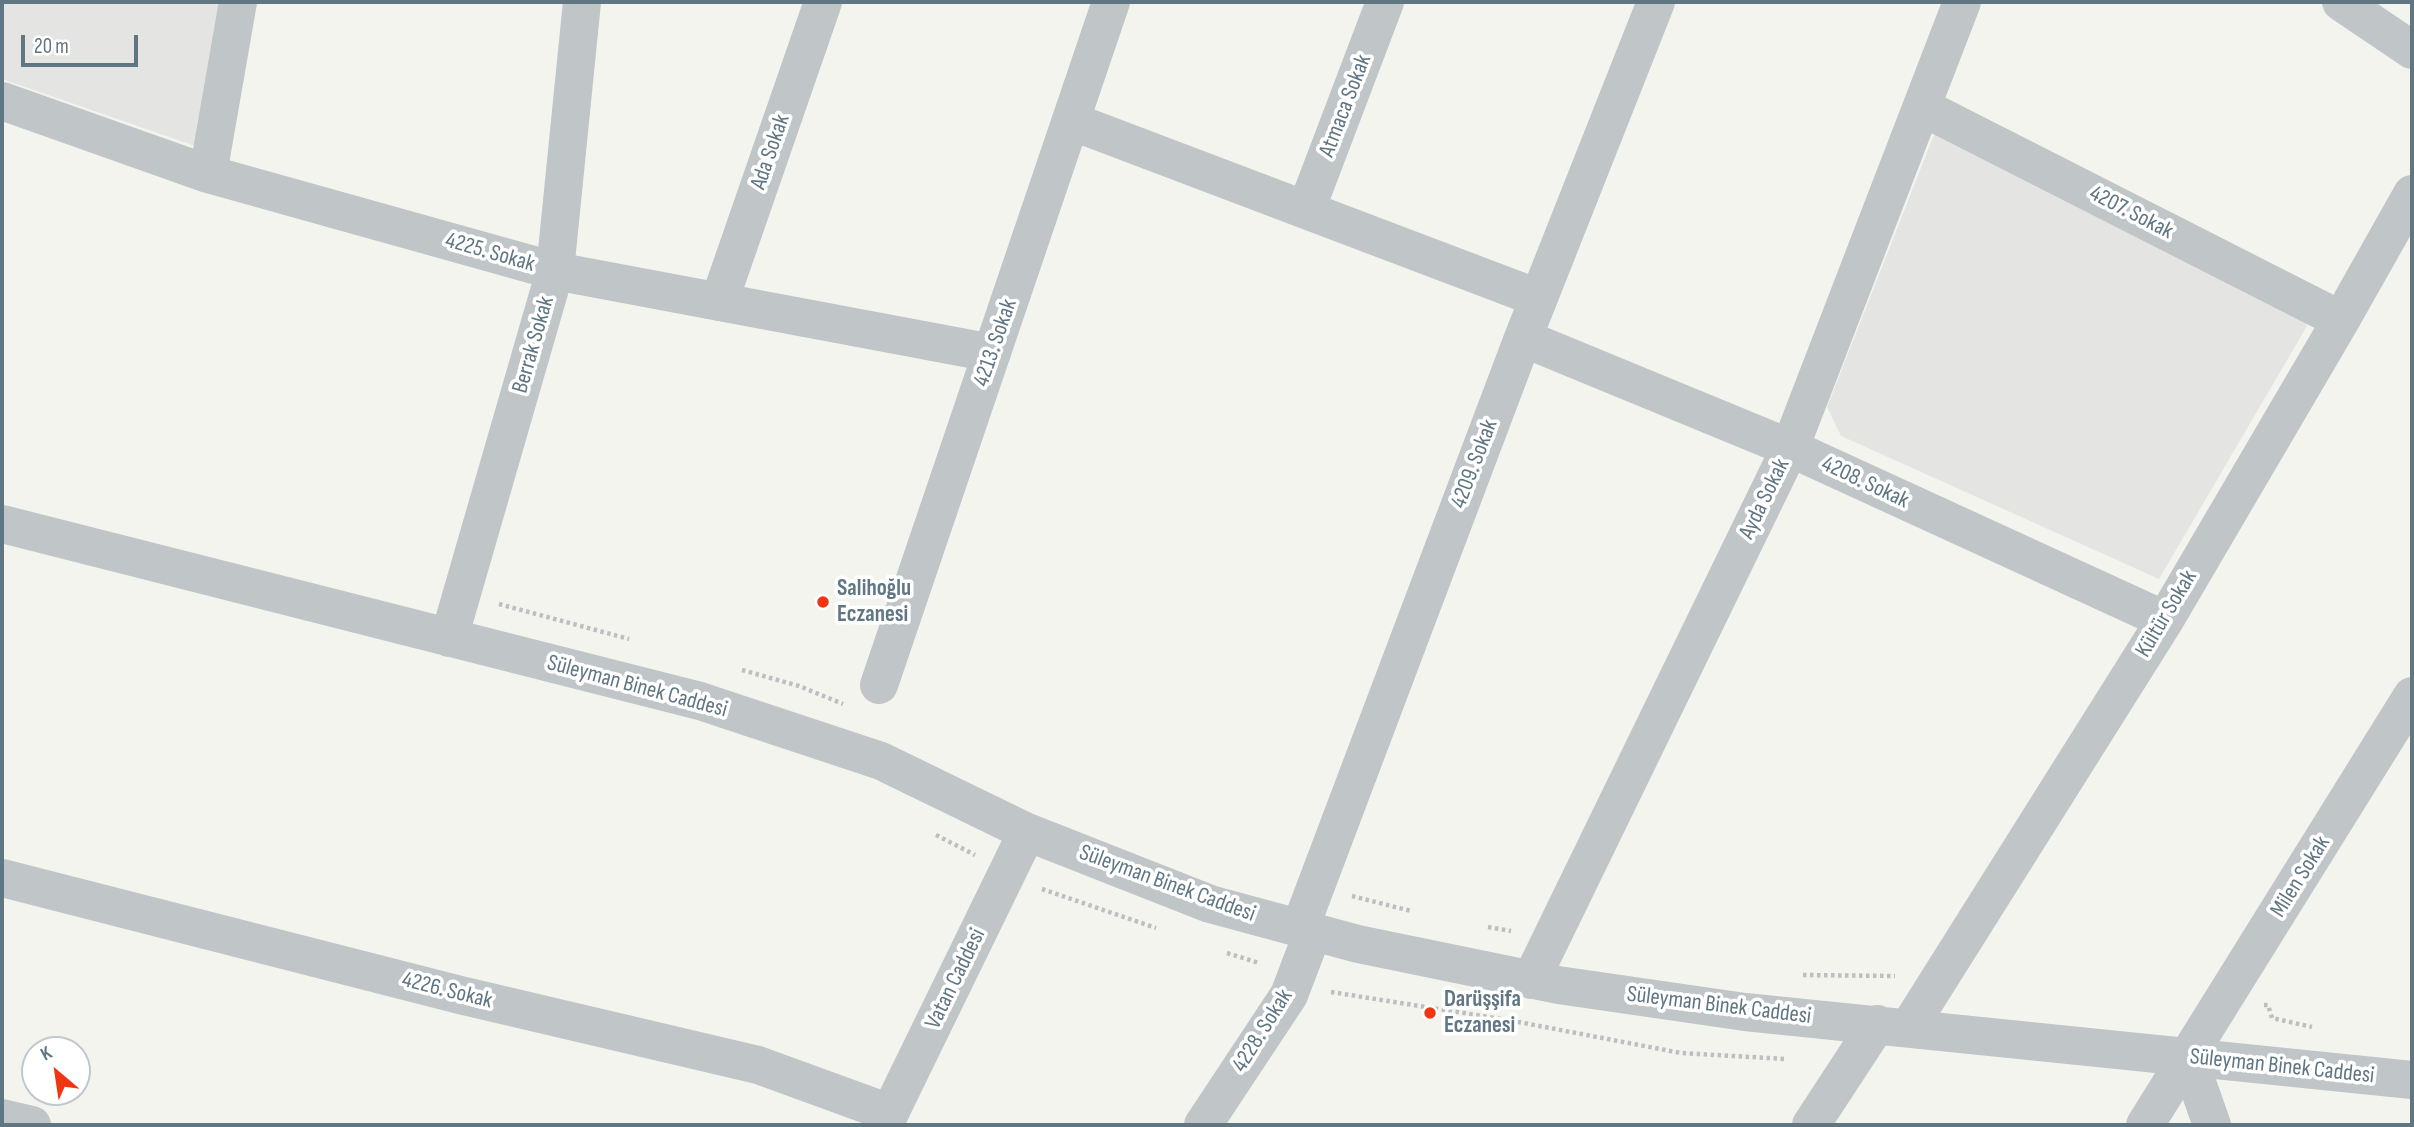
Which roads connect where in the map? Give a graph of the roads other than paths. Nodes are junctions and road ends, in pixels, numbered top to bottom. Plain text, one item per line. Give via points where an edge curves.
1 (238, 2) edge
2 (582, 2) edge
3 (823, 2) edge
4 (1111, 2) edge
5 (1385, 2) edge
6 (1656, 2) edge
7 (1962, 2) edge
8 (2355, 5) edge
9 (2412, 50) edge
10 (2, 101) edge
11 (1922, 107) junction
12 (1071, 121) junction
13 (208, 174) junction
14 (2412, 194) edge
15 (1306, 210) junction
16 (555, 271) junction
17 (1538, 298) junction
18 (719, 302) junction
19 (2341, 320) junction
20 (1523, 338) junction
21 (992, 353) junction
22 (1790, 448) junction
23 (2, 524) edge
24 (2165, 620) junction
25 (449, 638) junction
26 (880, 685) dead end
27 (2412, 696) edge
28 (2398, 745) edge
29 (1027, 832) junction
30 (2, 878) edge
31 (1307, 930) junction
32 (1531, 979) junction
33 (1893, 1026) junction
34 (2188, 1057) junction
35 (2412, 1080) edge
36 (2, 1118) edge
37 (887, 1119) edge
38 (33, 1125) edge
39 (1203, 1125) edge
40 (1811, 1125) edge
41 (2145, 1125) edge
42 (2212, 1125) edge

1 - 13 street
2 - 16 street, Berrak Sokak
3 - 18 street, Ada Sokak
4 - 12 street, 4213. Sokak
5 - 15 street, Atmaca Sokak
6 - 17 street, 4209. Sokak
7 - 11 street, Ayda Sokak
8 - 9 street
10 - 13 street, 4225. Sokak
11 - 19 street, 4207. Sokak
11 - 22 street, Ayda Sokak
12 - 15 street
12 - 21 street, 4213. Sokak
13 - 16 street, 4225. Sokak
14 - 19 street, Kültür Sokak
15 - 17 street
16 - 18 street, 4225. Sokak
16 - 25 street, Berrak Sokak
17 - 20 street, 4209. Sokak
18 - 21 street, 4225. Sokak
19 - 24 street, Kültür Sokak
20 - 22 street, 4208. Sokak
20 - 31 street, 4209. Sokak
21 - 26 street, 4213. Sokak
22 - 24 street, 4208. Sokak
22 - 32 street, Ayda Sokak
23 - 25 street, Süleyman Binek Caddesi
24 - 33 street, Kültür Sokak
25 - 29 street, Süleyman Binek Caddesi via 700,701 765,722 881,761
27 - 28 street, Milen Sokak
28 - 34 street, Milen Sokak
29 - 31 street, Süleyman Binek Caddesi via 1210,904
29 - 37 street, Vatan Caddesi
30 - 37 street, 4226. Sokak via 758,1065
31 - 32 street, Süleyman Binek Caddesi
31 - 39 street, 4228. Sokak via 1289,995
32 - 33 street, Süleyman Binek Caddesi via 1745,1012
33 - 34 street, Süleyman Binek Caddesi
33 - 40 street, Kültür Sokak via 1836,1086
34 - 35 street, Süleyman Binek Caddesi
34 - 41 street, Milen Sokak
34 - 42 street
36 - 38 street

